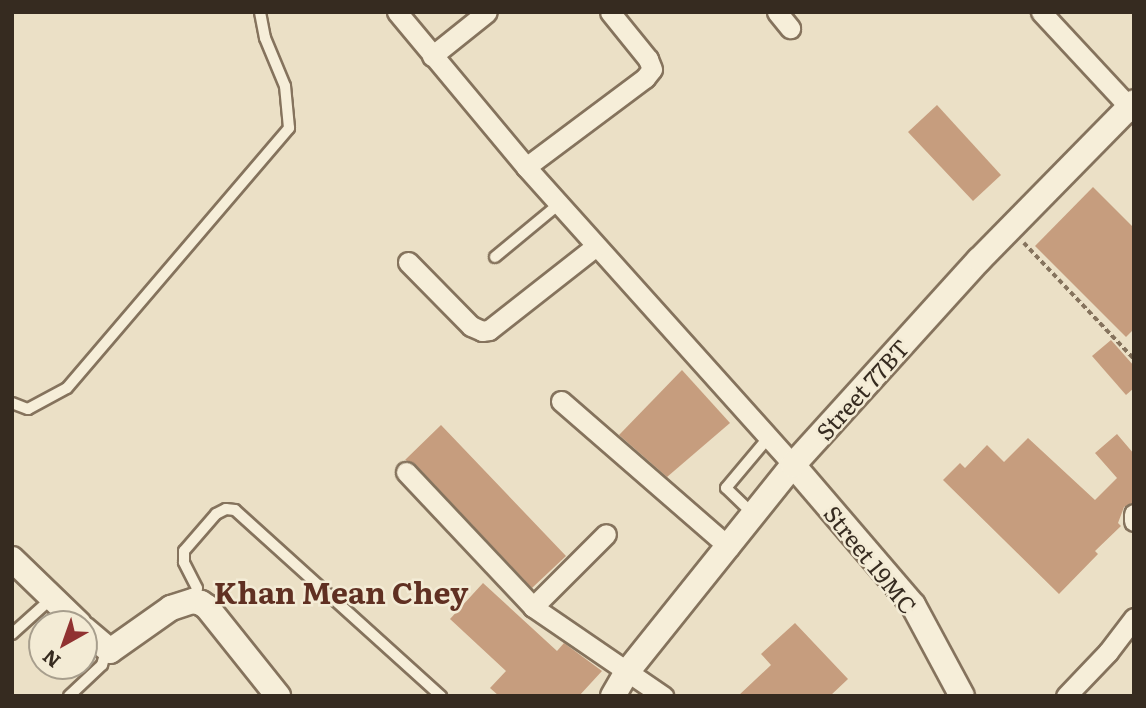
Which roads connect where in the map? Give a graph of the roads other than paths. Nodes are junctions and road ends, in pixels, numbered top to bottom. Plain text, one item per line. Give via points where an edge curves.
1 (260, 12) edge
2 (397, 12) edge
3 (487, 12) edge
4 (610, 12) edge
5 (777, 12) edge
6 (1041, 12) edge
7 (790, 28) dead end
8 (432, 56) junction
9 (1132, 107) edge
10 (526, 167) junction
11 (559, 204) junction
12 (596, 246) junction
13 (495, 257) dead end
14 (408, 262) dead end
15 (561, 401) dead end
16 (12, 403) edge
17 (768, 438) junction
18 (793, 465) junction
19 (406, 472) dead end
20 (1134, 513) edge
21 (754, 515) junction
22 (1134, 521) edge
23 (606, 534) dead end
24 (729, 547) junction
25 (12, 559) edge
26 (53, 598) junction
27 (193, 601) junction
28 (533, 607) junction
29 (65, 610) edge
30 (1134, 618) edge
31 (12, 634) edge
32 (98, 642) edge
33 (106, 650) junction
34 (627, 672) junction
35 (69, 696) edge
36 (278, 696) edge
37 (441, 696) edge
38 (613, 696) edge
39 (663, 696) edge
40 (962, 696) edge
41 (1066, 696) edge

1 - 16 lane via 265,38 285,86 289,128 66,388 28,410
2 - 8 street
3 - 8 street
4 - 10 street via 652,69
5 - 7 street
6 - 9 street
8 - 10 street
9 - 18 street, Street 77BT via 1010,229
10 - 11 street
11 - 12 street
11 - 13 lane
12 - 14 street via 482,331 471,326
12 - 17 street
15 - 24 street
17 - 18 street
17 - 21 lane via 726,488
18 - 21 street, Street 77BT
18 - 40 street, Street 19MC via 913,605
19 - 28 street
20 - 22 street
21 - 24 street, Street 77BT
23 - 28 street
24 - 34 street, Street 77BT
25 - 26 street
26 - 29 street
26 - 31 lane
27 - 33 street via 171,608 114,650
27 - 36 street via 207,607
27 - 37 lane via 197,589 184,562 184,551 216,514 235,510
28 - 34 street
30 - 41 street
32 - 33 street
33 - 35 lane via 102,665
34 - 38 street, Street 77BT
34 - 39 street

